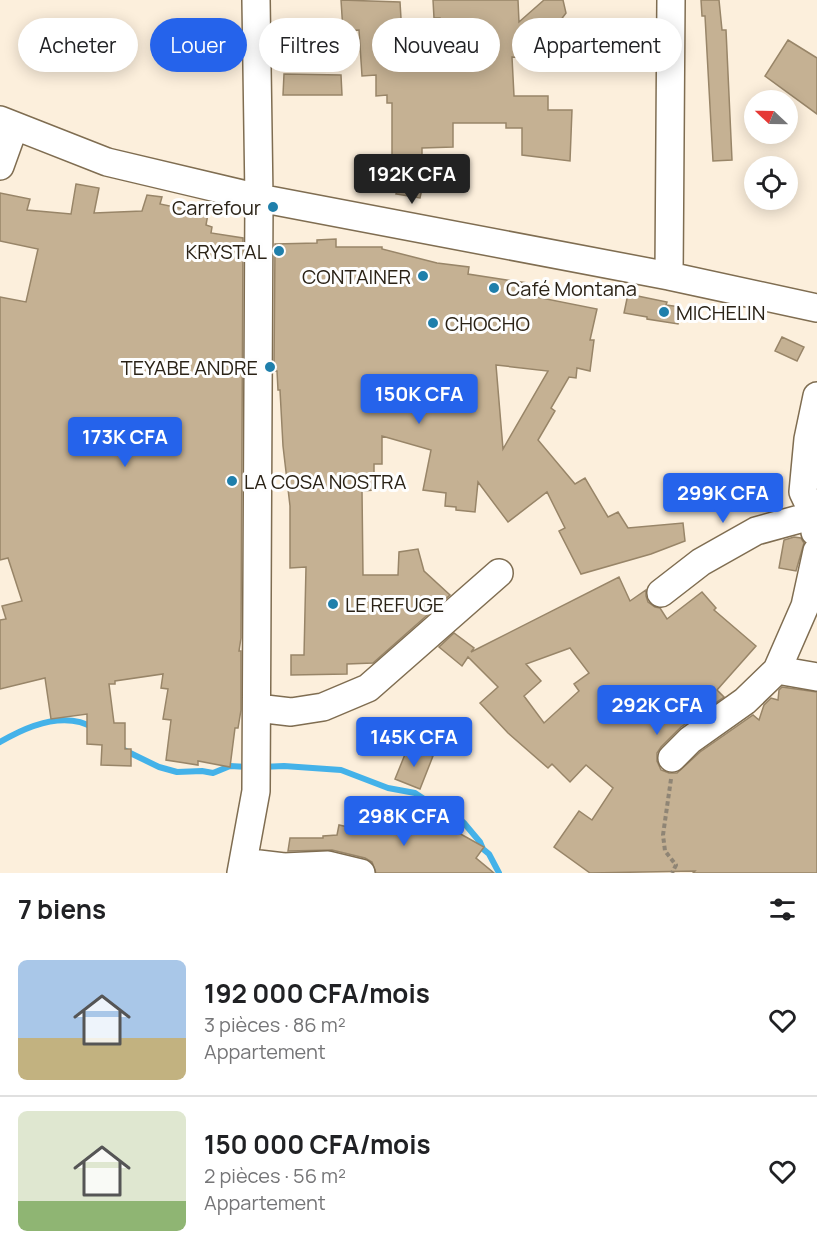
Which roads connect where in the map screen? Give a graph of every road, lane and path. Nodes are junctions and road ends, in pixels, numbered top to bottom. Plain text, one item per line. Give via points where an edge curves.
1 (256, 0) edge
2 (671, 0) edge
3 (7, 124) edge
4 (0, 166) edge
5 (259, 198) junction
6 (669, 276) junction
7 (817, 309) edge
8 (817, 396) edge
9 (816, 526) edge
10 (817, 551) edge
11 (499, 573) dead end
12 (661, 593) dead end
13 (777, 670) junction
14 (817, 677) edge
15 (257, 708) junction
16 (672, 758) joint
17 (243, 868) edge
18 (361, 873) edge
19 (672, 873) edge

1 - 5 street
2 - 6 street
3 - 4 street
3 - 5 street via 107,162
5 - 6 street
5 - 15 street
6 - 7 street
8 - 9 street via 803,492
9 - 12 street via 756,531 701,562
10 - 13 street via 805,606
11 - 15 street via 368,688 323,707 291,712
13 - 14 street
13 - 16 street via 745,701 690,740
15 - 17 street via 256,791
16 - 19 path via 663,835 665,851 675,866
17 - 18 street via 328,865

